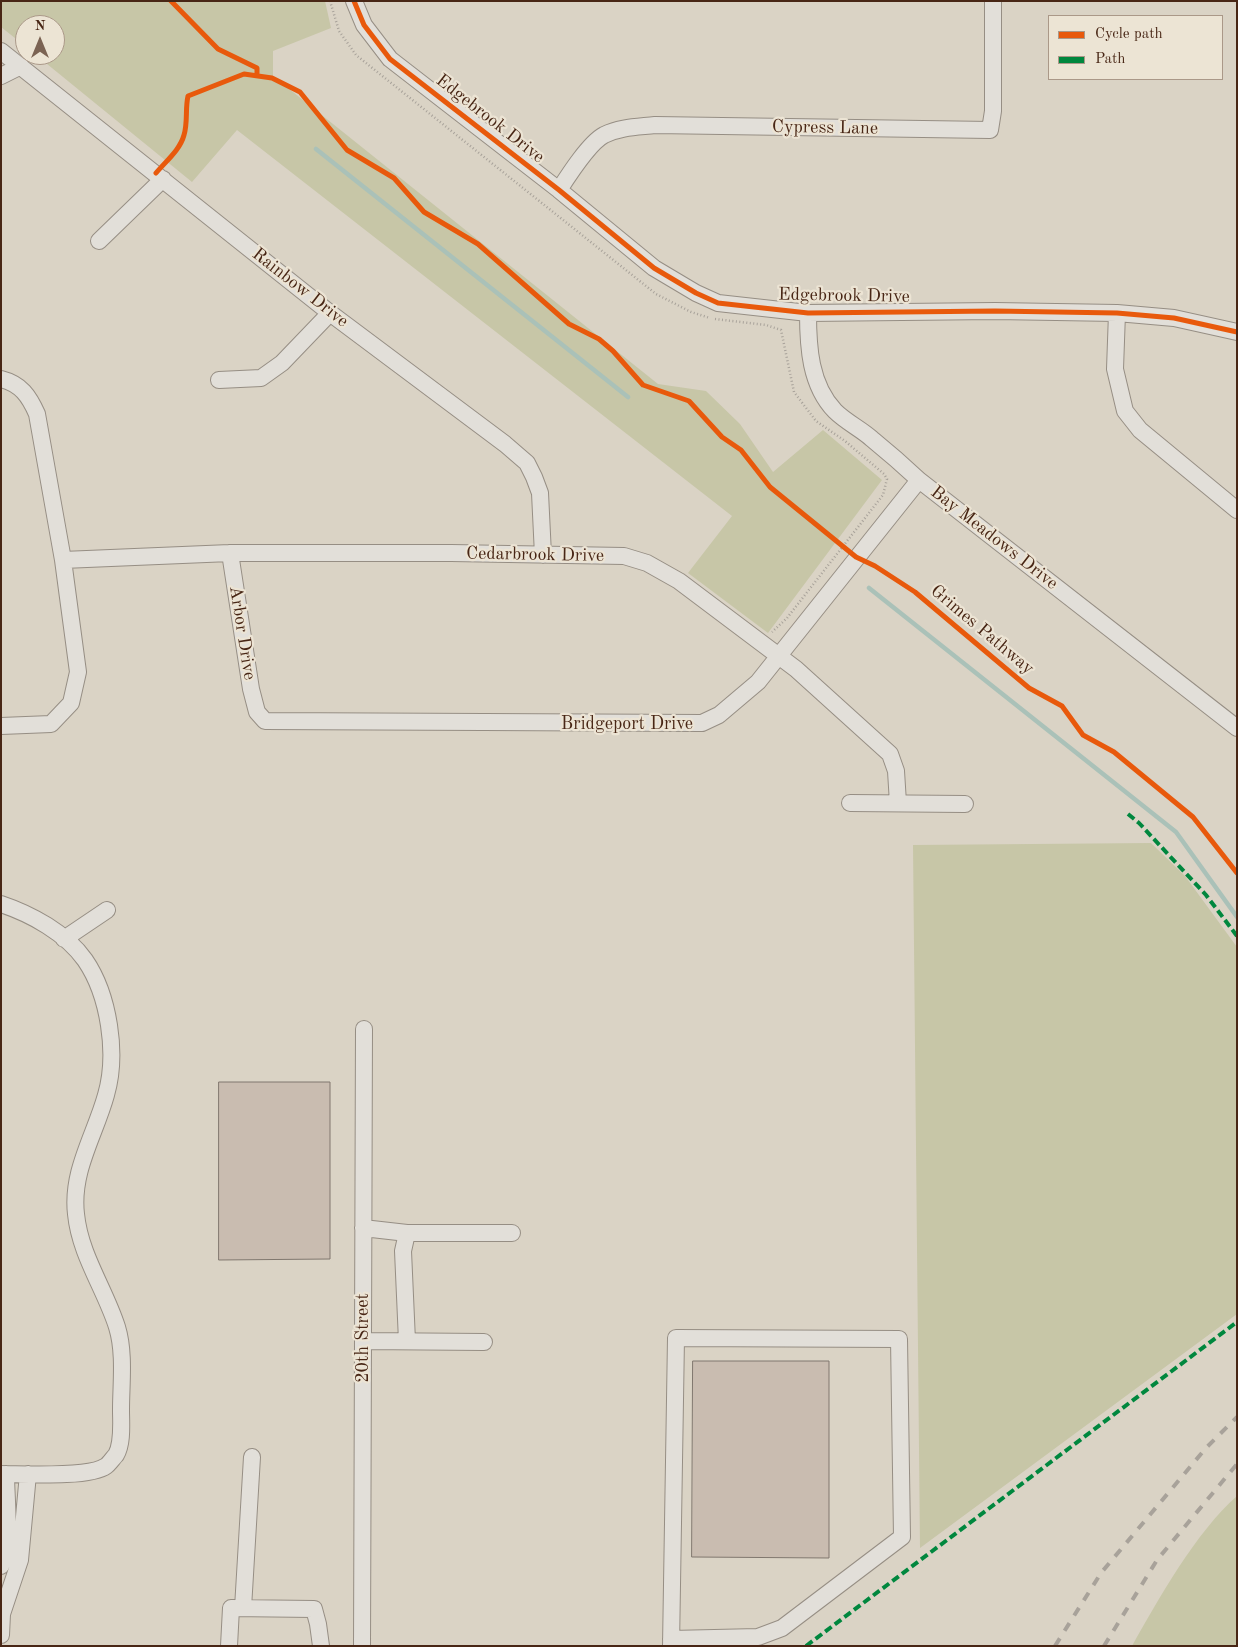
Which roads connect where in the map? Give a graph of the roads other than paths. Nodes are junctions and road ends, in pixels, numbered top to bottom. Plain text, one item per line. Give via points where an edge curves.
1 (354, 1) edge
2 (993, 1) edge
3 (1, 51) edge
4 (21, 66) junction
5 (1, 76) edge
6 (163, 178) junction
7 (558, 190) junction
8 (99, 241) dead end
9 (330, 313) junction
10 (808, 313) junction
11 (1117, 313) junction
12 (1237, 332) edge
13 (1, 379) edge
14 (219, 380) dead end
15 (919, 480) junction
16 (1237, 510) edge
17 (230, 553) junction
18 (543, 555) junction
19 (62, 560) junction
20 (780, 657) junction
21 (257, 712) joint
22 (1, 726) edge
23 (1237, 728) edge
24 (850, 803) dead end
25 (898, 803) junction
26 (965, 804) dead end
27 (1, 904) edge
28 (107, 910) dead end
29 (64, 939) junction
30 (364, 1029) dead end
31 (363, 1228) junction
32 (407, 1233) junction
33 (512, 1233) dead end
34 (363, 1341) junction
35 (407, 1341) junction
36 (484, 1342) dead end
37 (252, 1457) dead end
38 (3, 1474) edge
39 (28, 1474) junction
40 (1, 1566) edge
41 (243, 1608) junction
42 (1, 1635) edge
43 (671, 1642) edge
44 (229, 1646) edge
45 (321, 1646) edge
46 (362, 1646) edge

1 - 7 street, Edgebrook Drive via 364,25 390,59
2 - 7 street, Cypress Lane via 993,111 990,130 655,125 627,128 603,136
3 - 4 street, Rainbow Drive
4 - 5 street
4 - 6 street, Rainbow Drive
6 - 8 street
6 - 9 street, Rainbow Drive
7 - 10 street, Edgebrook Drive via 654,268 696,293 718,303
9 - 14 street via 282,363 261,378
9 - 18 street, Rainbow Drive via 526,463 540,494
10 - 11 street, Edgebrook Drive
10 - 15 street, Bay Meadows Drive via 813,371 822,394 836,411
11 - 12 street, Edgebrook Drive via 1174,318
11 - 16 street via 1115,369 1124,411 1140,430
13 - 19 street via 20,387 29,396 37,414
15 - 20 street, Bridgeport Drive
15 - 23 street, Bay Meadows Drive
17 - 18 street, Cedarbrook Drive
17 - 19 street, Cedarbrook Drive
17 - 21 street, Arbor Drive
18 - 20 street, Cedarbrook Drive via 624,556 647,563 679,581
19 - 22 street via 78,672 71,703 51,724
20 - 21 street, Bridgeport Drive via 720,716 702,723 265,721
20 - 25 street, Cedarbrook Drive via 890,754 896,771
24 - 25 street
25 - 26 street
27 - 29 street via 20,911
28 - 29 street
29 - 39 street via 85,960 108,1016 110,1077 80,1167 76,1212 79,1237 118,1329 121,1433 117,1453 105,1467 79,1473
30 - 31 street, 20th Street
31 - 32 street
31 - 34 street, 20th Street
32 - 33 street
32 - 35 street via 403,1251
34 - 35 street
34 - 46 street, 20th Street
35 - 36 street
37 - 41 street
38 - 39 street
38 - 40 street via 6,1544
39 - 42 street via 20,1560 2,1614
41 - 44 street via 231,1608
41 - 45 street via 314,1609
43 - 43 street via 758,1637 782,1628 902,1537 899,1339 676,1338

